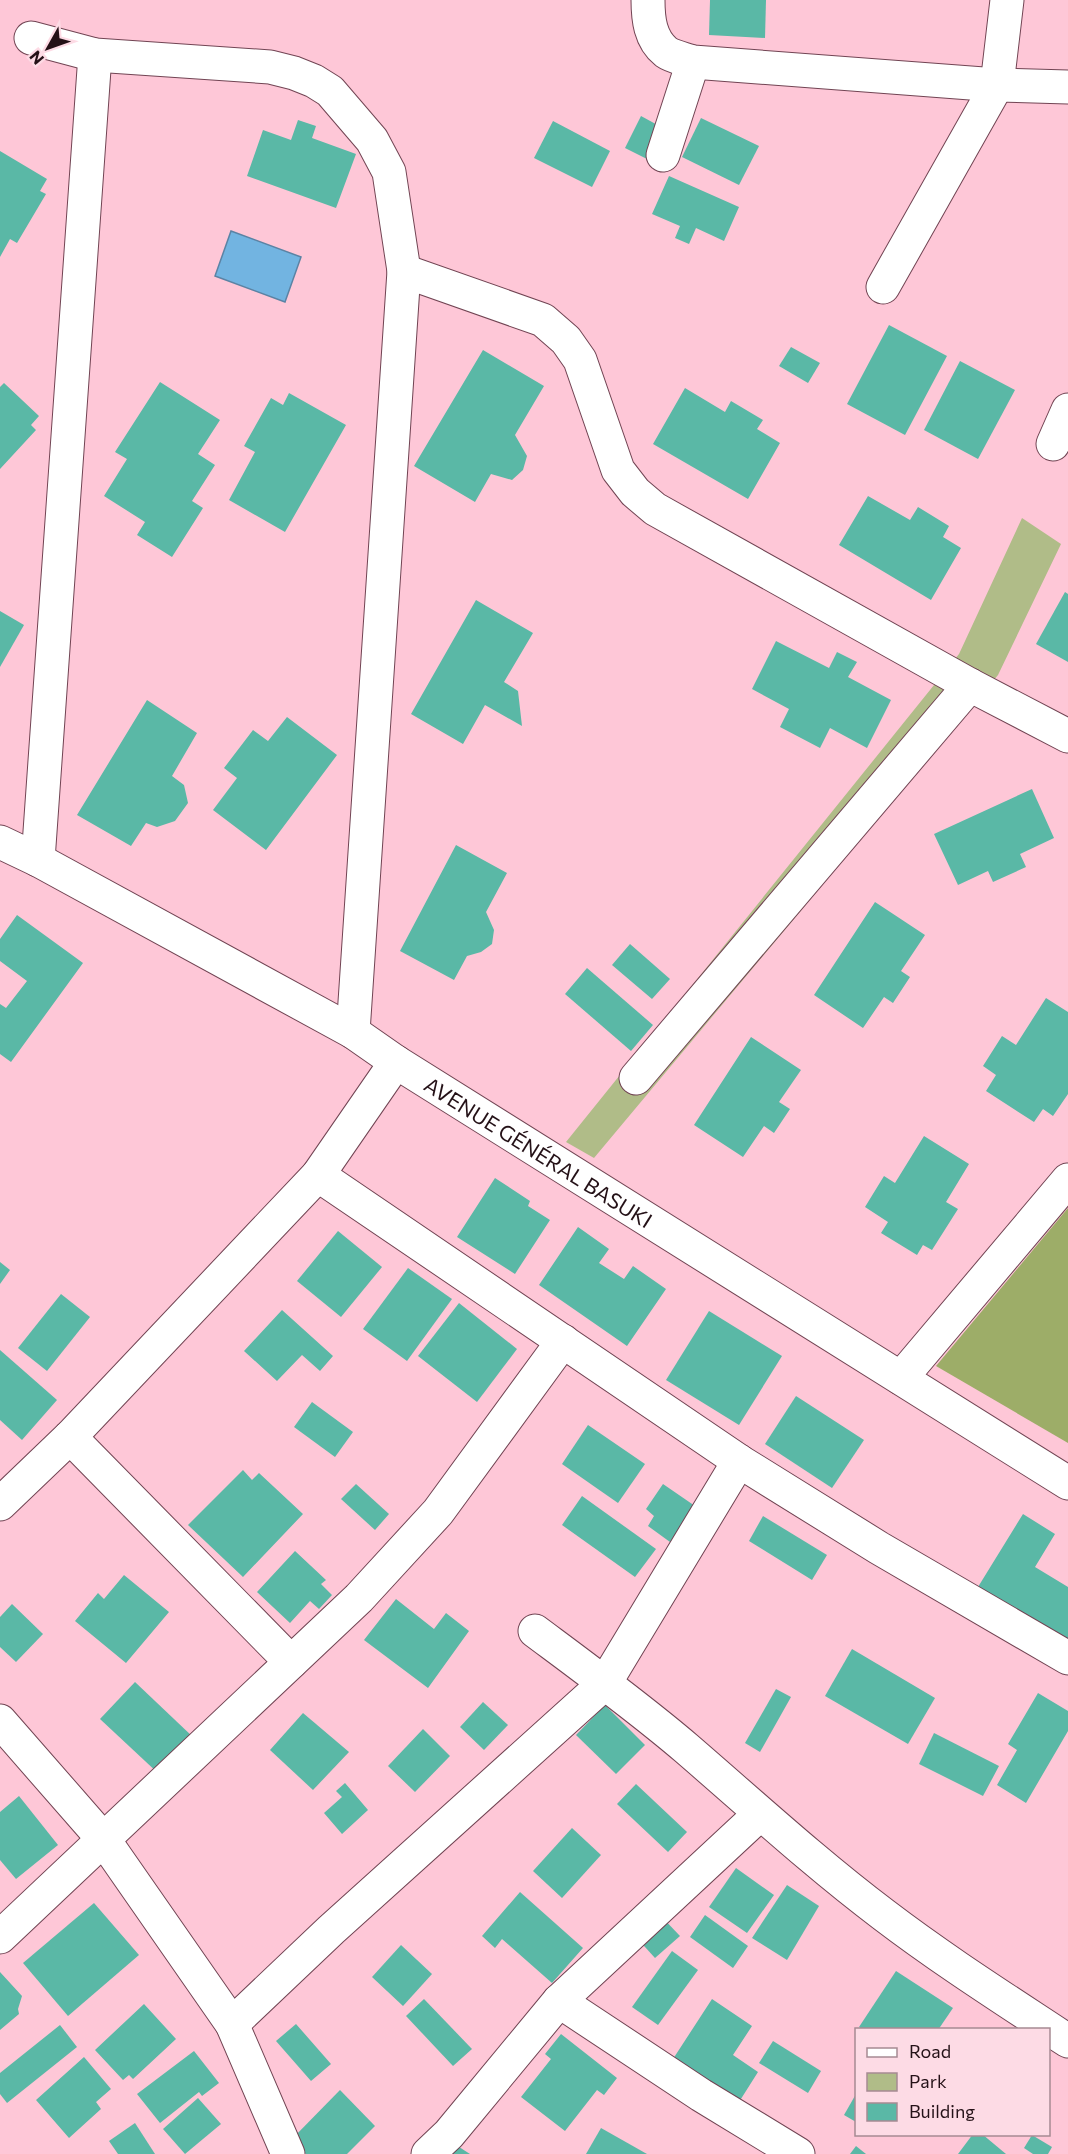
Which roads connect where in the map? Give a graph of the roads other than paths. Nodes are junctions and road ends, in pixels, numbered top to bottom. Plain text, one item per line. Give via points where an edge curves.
1 (648, 0) edge
2 (1007, 0) edge
3 (31, 38) dead end
4 (95, 55) junction
5 (693, 62) junction
6 (997, 85) junction
7 (1068, 87) edge
8 (663, 155) dead end
9 (404, 271) junction
10 (883, 287) dead end
11 (1068, 410) edge
12 (1053, 444) dead end
13 (970, 686) junction
14 (1068, 736) edge
15 (0, 842) edge
16 (38, 860) junction
17 (353, 1032) junction
18 (396, 1062) junction
19 (636, 1078) dead end
20 (318, 1175) junction
21 (1068, 1180) edge
22 (562, 1341) junction
23 (901, 1378) junction
24 (70, 1437) junction
25 (739, 1461) junction
26 (1068, 1483) edge
27 (0, 1504) edge
28 (535, 1631) dead end
29 (1068, 1658) edge
30 (291, 1662) junction
31 (605, 1683) junction
32 (0, 1721) edge
33 (760, 1814) junction
34 (104, 1840) junction
35 (0, 1937) edge
36 (559, 2001) junction
37 (232, 2024) junction
38 (1048, 2028) edge
39 (1050, 2029) edge
40 (1068, 2041) edge
41 (288, 2154) edge
42 (429, 2154) edge
43 (798, 2154) edge

1 - 5 street via 652,34 667,52
2 - 6 street
3 - 4 street
4 - 9 street via 270,67 314,81 330,91 372,140 389,172
4 - 16 street
5 - 6 street
5 - 8 street
6 - 7 street
6 - 10 street
9 - 13 street via 543,320 566,340 580,360 618,470 655,509
9 - 17 street
11 - 12 street
13 - 14 street
13 - 19 street
15 - 16 street, AVENUE GÉNÉRAL BASUKI
16 - 17 street, AVENUE GÉNÉRAL BASUKI
17 - 18 street, AVENUE GÉNÉRAL BASUKI
18 - 20 street
18 - 23 street, AVENUE GÉNÉRAL BASUKI
20 - 22 street
20 - 24 street
21 - 23 street
22 - 25 street
22 - 30 street via 438,1512 359,1598
23 - 26 street, AVENUE GÉNÉRAL BASUKI
24 - 27 street
24 - 30 street
25 - 29 street
25 - 31 street
28 - 31 street
30 - 34 street
31 - 33 street
31 - 37 street
32 - 34 street
33 - 36 street
33 - 38 street via 931,1950
34 - 35 street
34 - 37 street
36 - 42 street
36 - 43 street
37 - 41 street
39 - 40 street

